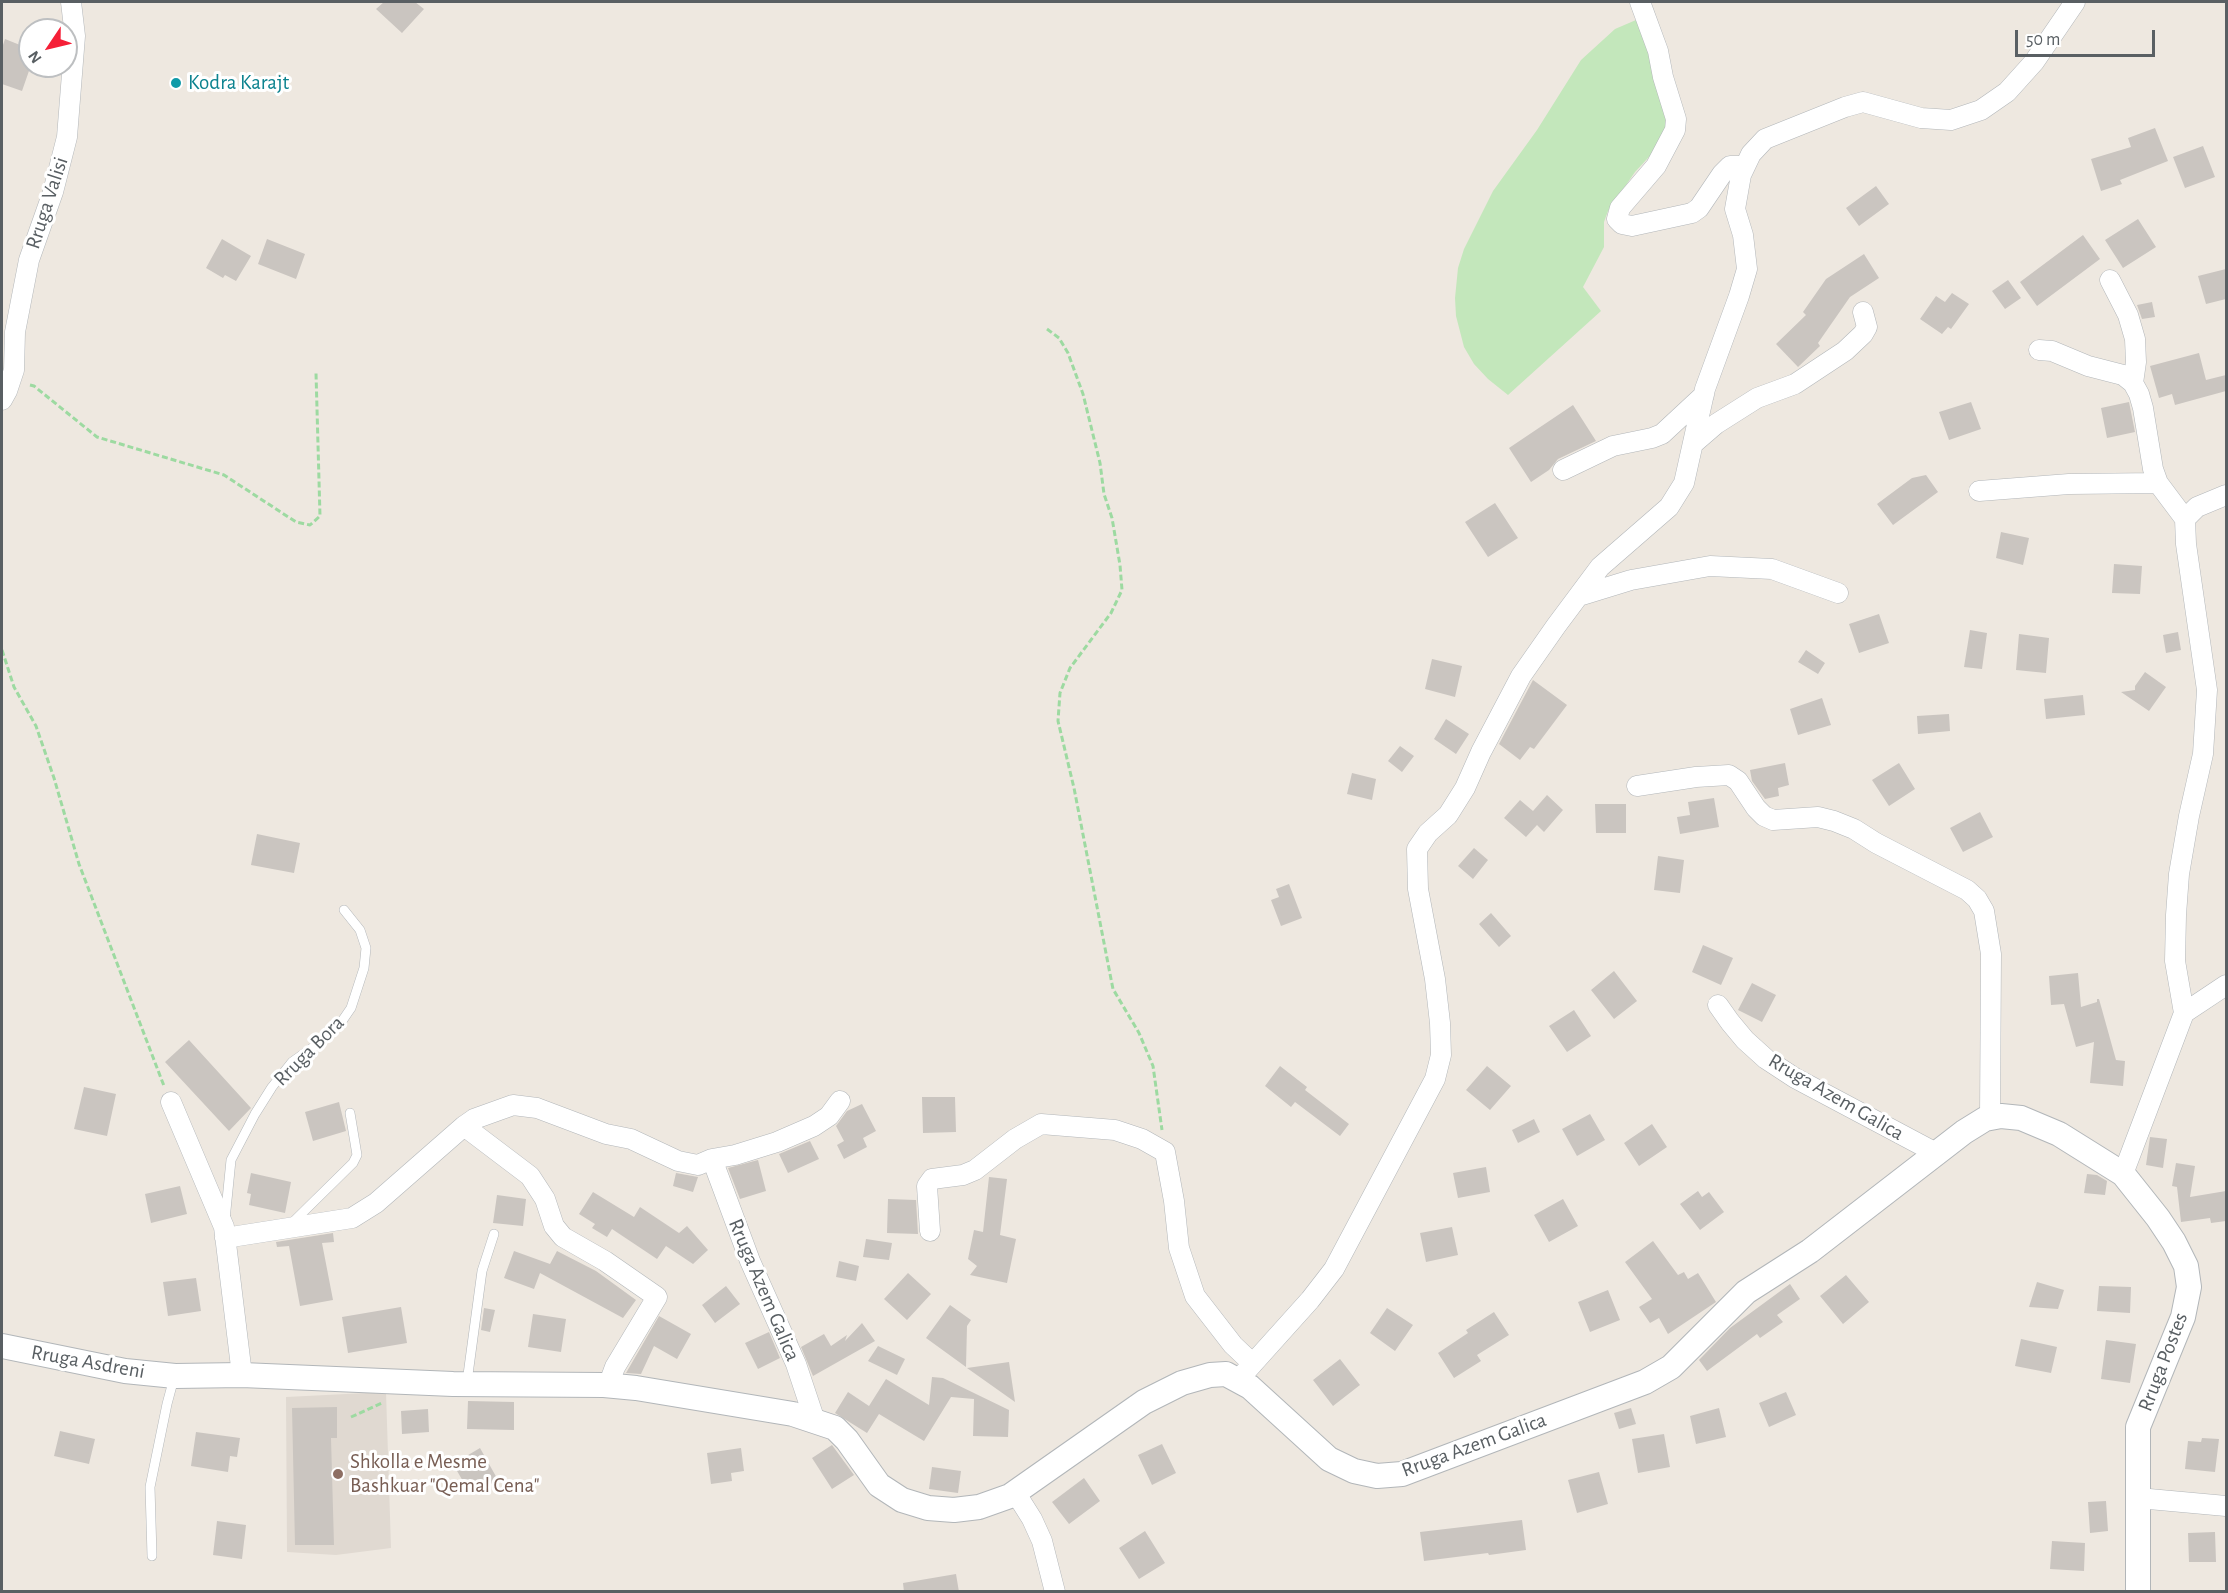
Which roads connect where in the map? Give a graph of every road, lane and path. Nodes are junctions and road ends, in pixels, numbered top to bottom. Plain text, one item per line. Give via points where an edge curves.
1 (71, 2) edge
2 (1640, 2) edge
3 (2075, 2) edge
4 (1745, 166) junction
5 (2109, 280) dead end
6 (1863, 312) dead end
7 (1047, 330) dead end
8 (2039, 350) dead end
9 (316, 373) dead end
10 (11, 379) junction
11 (2133, 383) junction
12 (1704, 395) junction
13 (2, 400) edge
14 (1694, 443) junction
15 (1563, 470) dead end
16 (2158, 483) junction
17 (1979, 491) dead end
18 (2226, 495) edge
19 (2185, 519) junction
20 (1838, 593) dead end
21 (1578, 596) junction
22 (2, 650) edge
23 (1637, 786) dead end
24 (344, 910) dead end
25 (2226, 985) edge
26 (1718, 1005) dead end
27 (2184, 1013) junction
28 (840, 1101) dead end
29 (171, 1102) joint
30 (350, 1113) dead end
31 (1990, 1118) junction
32 (464, 1126) junction
33 (1165, 1152) junction
34 (1938, 1154) junction
35 (712, 1159) junction
36 (2123, 1174) junction
37 (288, 1227) junction
38 (930, 1231) dead end
39 (225, 1232) junction
40 (494, 1234) dead end
41 (2, 1346) edge
42 (1245, 1371) junction
43 (242, 1375) junction
44 (175, 1376) junction
45 (467, 1384) junction
46 (608, 1386) junction
47 (386, 1401) dead end
48 (351, 1417) dead end
49 (815, 1421) junction
50 (1015, 1492) junction
51 (2138, 1498) junction
52 (2226, 1506) edge
53 (152, 1556) dead end
54 (1055, 1592) edge
55 (2138, 1592) edge

1 - 10 street, Rruga Valisi via 75,36 67,137 29,260 15,332
2 - 4 street via 1658,51 1676,119 1675,130 1656,166 1620,208 1617,219 1632,226 1692,213 1730,166
3 - 4 street via 2034,62 2007,92 1981,110 1950,120 1921,118 1863,102 1765,139
4 - 12 street via 1735,209 1747,269
5 - 11 street via 2121,299 2134,339
6 - 14 street via 1867,327 1845,351 1795,384 1757,398
7 - 33 path via 1059,338 1068,353 1083,394 1112,518 1122,590 1112,613 1070,668 1060,693 1058,720 1113,988 1153,1066
8 - 11 street via 2123,375
9 - 10 path via 320,516 310,525 296,522 224,475 97,437 34,386
10 - 13 street, Rruga Valisi
11 - 16 street via 2139,394
12 - 14 street
12 - 15 street via 1662,434 1612,446
14 - 21 street via 1684,483 1669,507 1600,567
16 - 17 street
16 - 19 street
18 - 19 street via 2197,507
19 - 27 street via 2206,690 2203,754 2179,874 2176,915 2175,961
20 - 21 street via 1772,569 1710,566 1631,580
21 - 42 street via 1521,676 1448,815 1417,849 1418,889 1440,1023 1441,1055 1436,1079 1334,1269
22 - 29 path via 14,687 36,726 79,864
23 - 31 street via 1728,775 1764,816 1773,820 1818,817 1834,821 1977,898 1984,911 1991,954
24 - 39 lane, Rruga Bora via 360,930 366,948 351,1008 322,1041 292,1062 255,1114 231,1160
25 - 27 street
26 - 34 street, Rruga Azem Galica via 1737,1031 1766,1059
27 - 36 street
28 - 35 street via 829,1116 814,1126 777,1142
29 - 39 street, Rruga Bora
30 - 37 lane via 357,1155
31 - 34 street, Rruga Azem Galica via 1964,1132
31 - 36 street, Rruga Azem Galica via 2001,1116 2031,1122 2059,1134
32 - 35 street via 513,1105 537,1108 606,1134 631,1139 678,1161 698,1165
32 - 37 street via 376,1203 352,1218
32 - 46 street via 530,1176 563,1237 657,1297 615,1367
33 - 38 street via 1115,1130 1041,1124 1014,1139 975,1170 932,1179 927,1186
33 - 42 street, Rruga Azem Galica via 1184,1267 1195,1296 1233,1345
34 - 42 street, Rruga Azem Galica via 1810,1251 1746,1292 1671,1367 1645,1382 1402,1474 1377,1476 1329,1460 1250,1387
35 - 49 street, Rruga Azem Galica via 750,1261 796,1364
36 - 51 street, Rruga Postes via 2174,1242 2186,1266 2189,1287 2183,1317 2138,1427
37 - 39 street
39 - 43 street, Rruga Bora
40 - 45 lane via 482,1271
41 - 44 street, Rruga Asdreni via 124,1371
42 - 50 street via 1182,1383 1144,1402
43 - 44 street, Rruga Asdreni
43 - 45 street
44 - 53 lane, Rruga Asdreni via 150,1487
45 - 46 street
46 - 49 street via 771,1410
47 - 48 path
49 - 50 street via 836,1428 879,1485 902,1500 928,1508 954,1509 979,1507
50 - 54 street via 1042,1541
51 - 52 street
51 - 55 street, Rruga Postes

